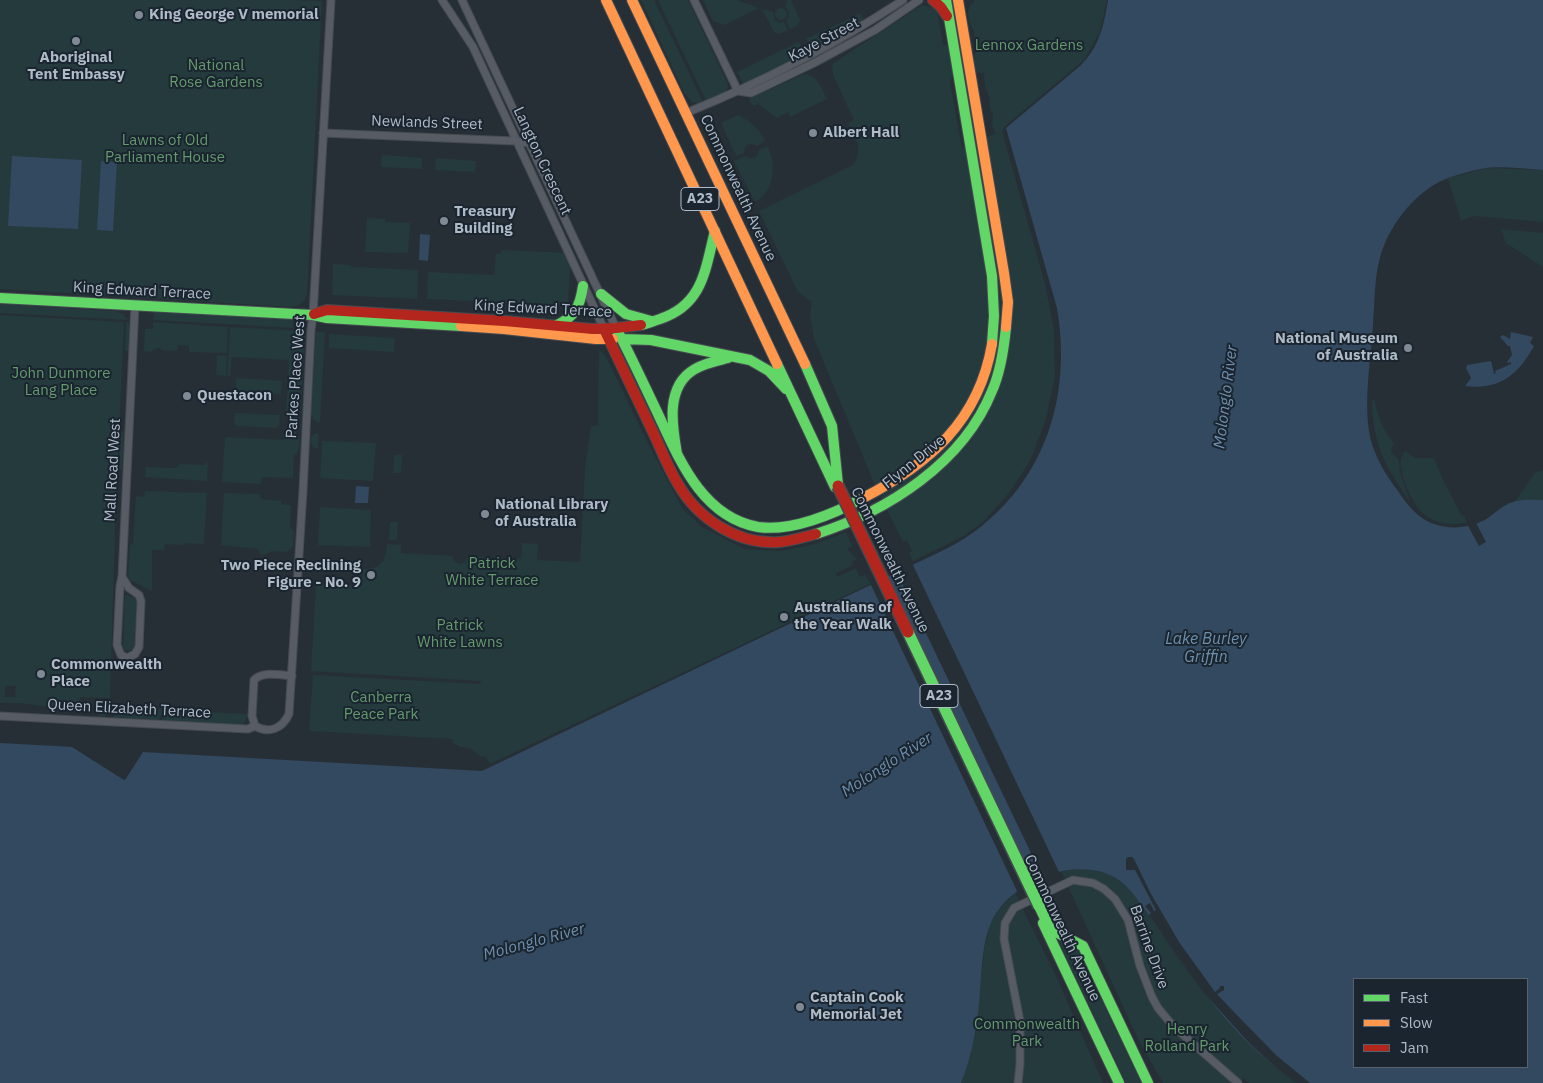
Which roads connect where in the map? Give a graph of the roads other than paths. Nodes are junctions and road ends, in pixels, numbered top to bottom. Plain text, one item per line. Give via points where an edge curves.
1 (331, 0) edge
2 (442, 0) edge
3 (606, 0) edge
4 (632, 0) edge
5 (694, 0) edge
6 (904, 0) edge
7 (918, 0) edge
8 (934, 0) edge
9 (946, 0) edge
10 (958, 0) edge
11 (462, 1) edge
12 (949, 19) junction
13 (738, 91) junction
14 (686, 113) junction
15 (324, 133) junction
16 (515, 141) junction
17 (529, 143) junction
18 (552, 190) junction
19 (541, 194) junction
20 (715, 232) junction
21 (584, 286) junction
22 (601, 294) junction
23 (0, 298) edge
24 (136, 305) junction
25 (313, 315) junction
26 (654, 322) junction
27 (554, 326) junction
28 (606, 334) junction
29 (619, 334) junction
30 (738, 357) junction
31 (794, 398) junction
32 (677, 454) junction
33 (837, 487) junction
34 (122, 577) junction
35 (292, 676) junction
36 (0, 716) edge
37 (255, 726) junction
38 (1038, 907) junction
39 (1018, 1083) edge
40 (1119, 1083) edge
41 (1148, 1083) edge
42 (1238, 1083) edge

1 - 15 street, Parkes Place West
2 - 16 street, Langton Crescent via 473,48
3 - 20 main road, Commonwealth Avenue / A23
4 - 14 main road, Commonwealth Avenue / A23
5 - 13 street
6 - 13 street, Kaye Street via 828,46
7 - 13 street, Kaye Street via 875,30 814,63 750,93
8 - 12 main road
9 - 12 main road, Flynn Drive
10 - 28 main road, Flynn Drive via 1008,305 999,373 992,392 971,429 941,462 892,499 831,529 790,541 773,542 728,532 701,513 678,484
11 - 17 street, Langton Crescent
12 - 32 main road, Flynn Drive via 992,276 995,320 990,357 982,382 965,413 940,447 889,486 810,521 777,527 744,523 715,506 703,495
13 - 14 street, Kaye Street
14 - 33 main road, Commonwealth Avenue / A23 via 832,426
15 - 16 street, Newlands Street
15 - 25 street, Parkes Place West
16 - 17 street, Newlands Street
16 - 19 street, Langton Crescent
17 - 18 street, Langton Crescent
18 - 19 street
18 - 22 street, Langton Crescent
19 - 21 street, Langton Crescent
20 - 26 main road, King Edward Terrace via 702,280 694,296 676,313
20 - 31 main road, Commonwealth Avenue / A23
21 - 27 main road via 575,313
21 - 28 street, Langton Crescent
22 - 26 main road via 628,316
22 - 29 street, Langton Crescent
23 - 24 main road, King Edward Terrace
24 - 25 main road, King Edward Terrace
24 - 34 street, Mall Road West
25 - 27 main road, King Edward Terrace via 327,310
25 - 28 main road, King Edward Terrace
25 - 35 street, Parkes Place West
26 - 29 main road, King Edward Terrace
27 - 28 main road, King Edward Terrace
28 - 29 main road, King Edward Terrace
29 - 30 main road
29 - 32 main road, Flynn Drive
30 - 31 main road via 765,368
30 - 32 main road via 698,366 682,382 674,396 671,414
31 - 33 main road, Commonwealth Avenue / A23
33 - 38 main road, Commonwealth Avenue / A23, bridge
33 - 38 main road, Commonwealth Avenue / A23, bridge
34 - 34 street, Mall Road West via 141,601 139,647 127,658 120,655 117,647
35 - 37 street, Parkes Place West via 286,720 269,730
35 - 37 street via 263,675 254,680 252,716
36 - 37 street, Queen Elizabeth Terrace via 248,729
38 - 40 main road, Commonwealth Avenue / A23
38 - 41 main road, Commonwealth Avenue / A23 via 1050,928 1082,946
39 - 42 street, Barrine Drive via 1020,1021 1004,939 1004,923 1014,908 1073,880 1093,883 1115,899 1128,920 1140,966 1158,1008 1172,1026

